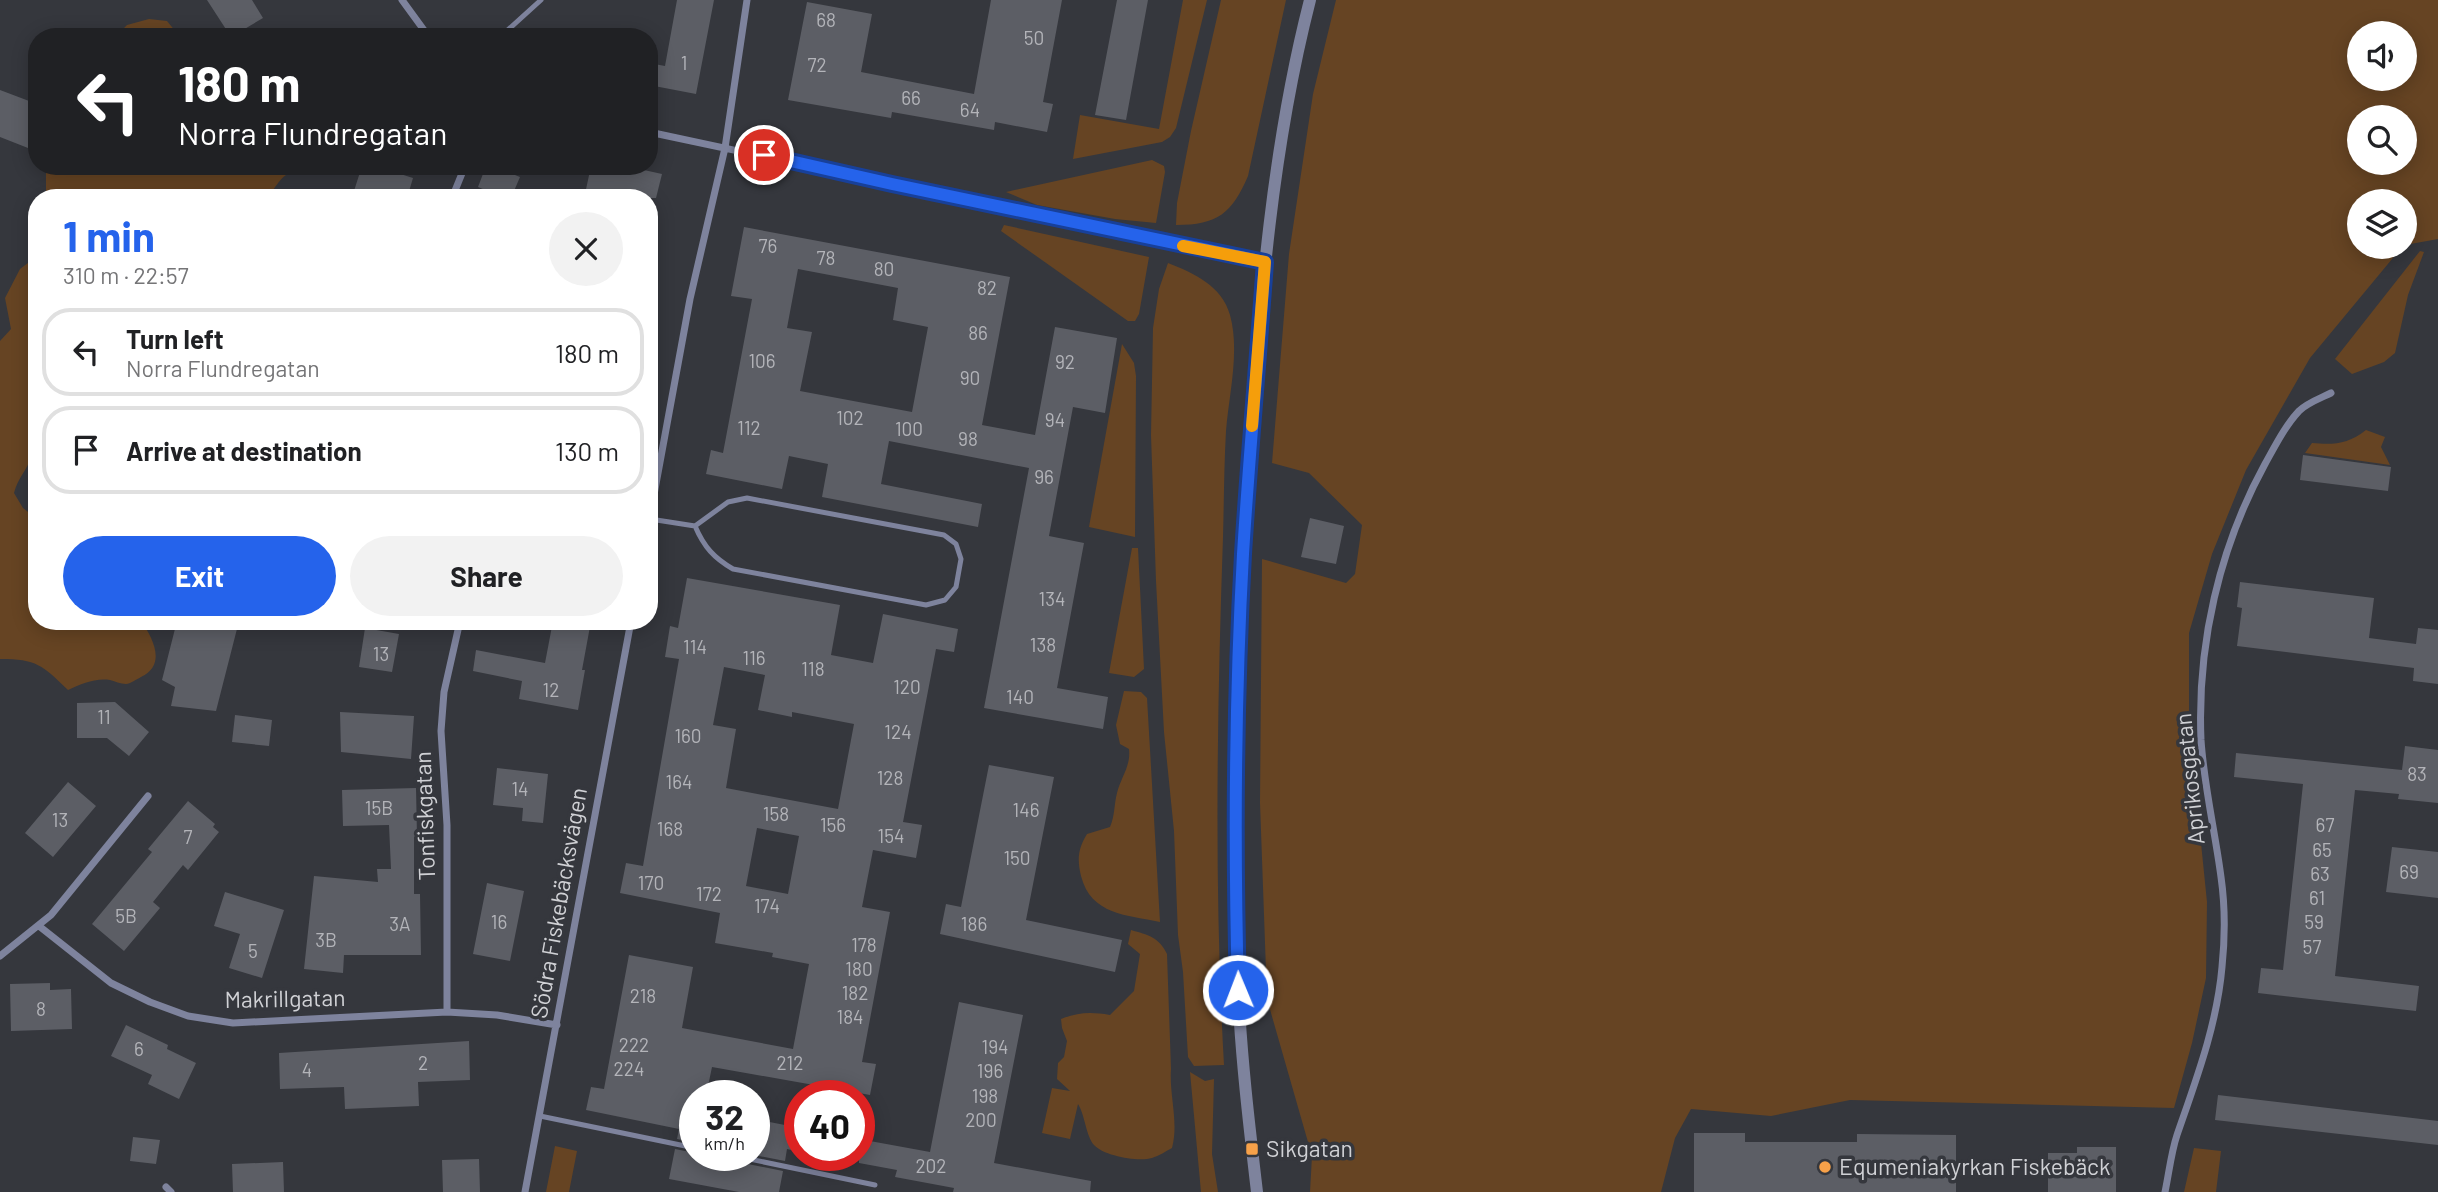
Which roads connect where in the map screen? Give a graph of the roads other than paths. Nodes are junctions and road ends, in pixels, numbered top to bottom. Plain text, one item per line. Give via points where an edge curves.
1 (402, 0) edge
2 (541, 0) edge
3 (747, 0) edge
4 (1310, 0) edge
5 (422, 28) edge
6 (510, 28) edge
7 (658, 134) edge
8 (725, 148) junction
9 (1265, 262) junction
10 (2331, 393) dead end
11 (658, 476) edge
12 (658, 521) edge
13 (695, 526) junction
14 (458, 630) edge
15 (629, 630) edge
16 (148, 796) dead end
17 (39, 926) junction
18 (0, 956) edge
19 (447, 1012) junction
20 (557, 1025) junction
21 (540, 1116) junction
22 (679, 1145) edge
23 (770, 1163) edge
24 (875, 1185) dead end
25 (525, 1192) edge
26 (1257, 1192) edge
27 (2165, 1192) edge

1 - 5 street
2 - 6 lane
3 - 8 street
4 - 9 street via 1283,133
7 - 8 street
8 - 9 street
8 - 11 street via 690,299
9 - 26 street via 1243,555 1235,855 1238,990
10 - 27 street, Aprikosgatan via 2300,410 2250,490 2223,564 2210,617 2201,740 2222,880 2222,966 2216,1008
12 - 13 lane
13 - 13 lane via 714,558 733,569 926,606 944,600 956,587 961,559 956,544 944,535 747,498 728,502
14 - 19 street, Tonfiskgatan via 444,692 441,732 447,825
15 - 20 street, Södra Fiskebäcksvägen
16 - 17 street
17 - 18 street
17 - 19 street, Makrillgatan via 111,983 188,1016 233,1023
19 - 20 street, Makrillgatan
20 - 21 street, Södra Fiskebäcksvägen
21 - 22 lane
21 - 25 street, Södra Fiskebäcksvägen
23 - 24 lane

